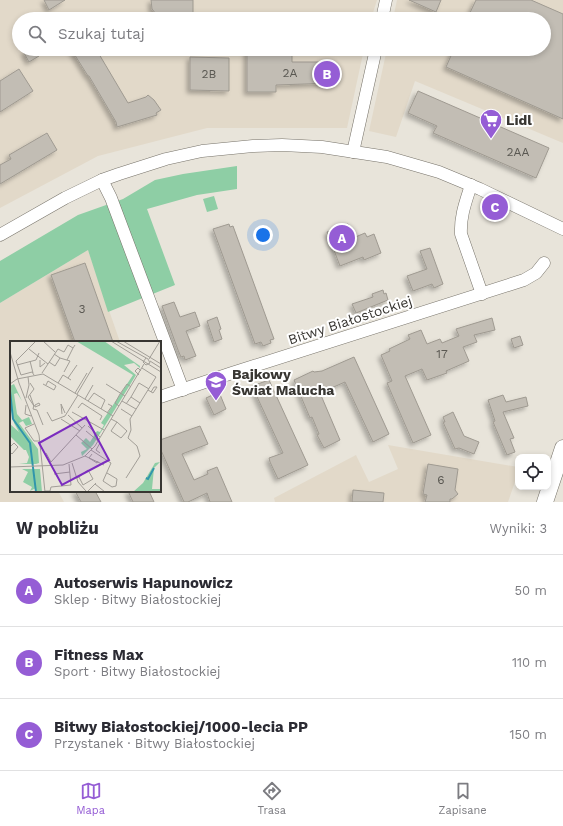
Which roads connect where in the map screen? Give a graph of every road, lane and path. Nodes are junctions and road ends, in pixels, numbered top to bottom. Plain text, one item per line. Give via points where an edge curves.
1 (386, 0) edge
2 (383, 12) edge
3 (374, 56) edge
4 (353, 152) junction
5 (102, 180) junction
6 (471, 185) junction
7 (563, 229) edge
8 (0, 235) edge
9 (544, 263) dead end
10 (481, 295) junction
11 (184, 390) junction
12 (161, 398) edge
13 (563, 448) edge
14 (546, 502) edge

1 - 2 street
3 - 4 street
4 - 5 street via 282,145 202,151
4 - 6 street via 387,157 439,172
5 - 8 street
5 - 11 street
6 - 7 street
6 - 10 street via 460,224
9 - 10 street, Bitwy Białostockiej via 536,273 524,280
10 - 11 street, Bitwy Białostockiej
11 - 12 street, Bitwy Białostockiej
13 - 14 main road

